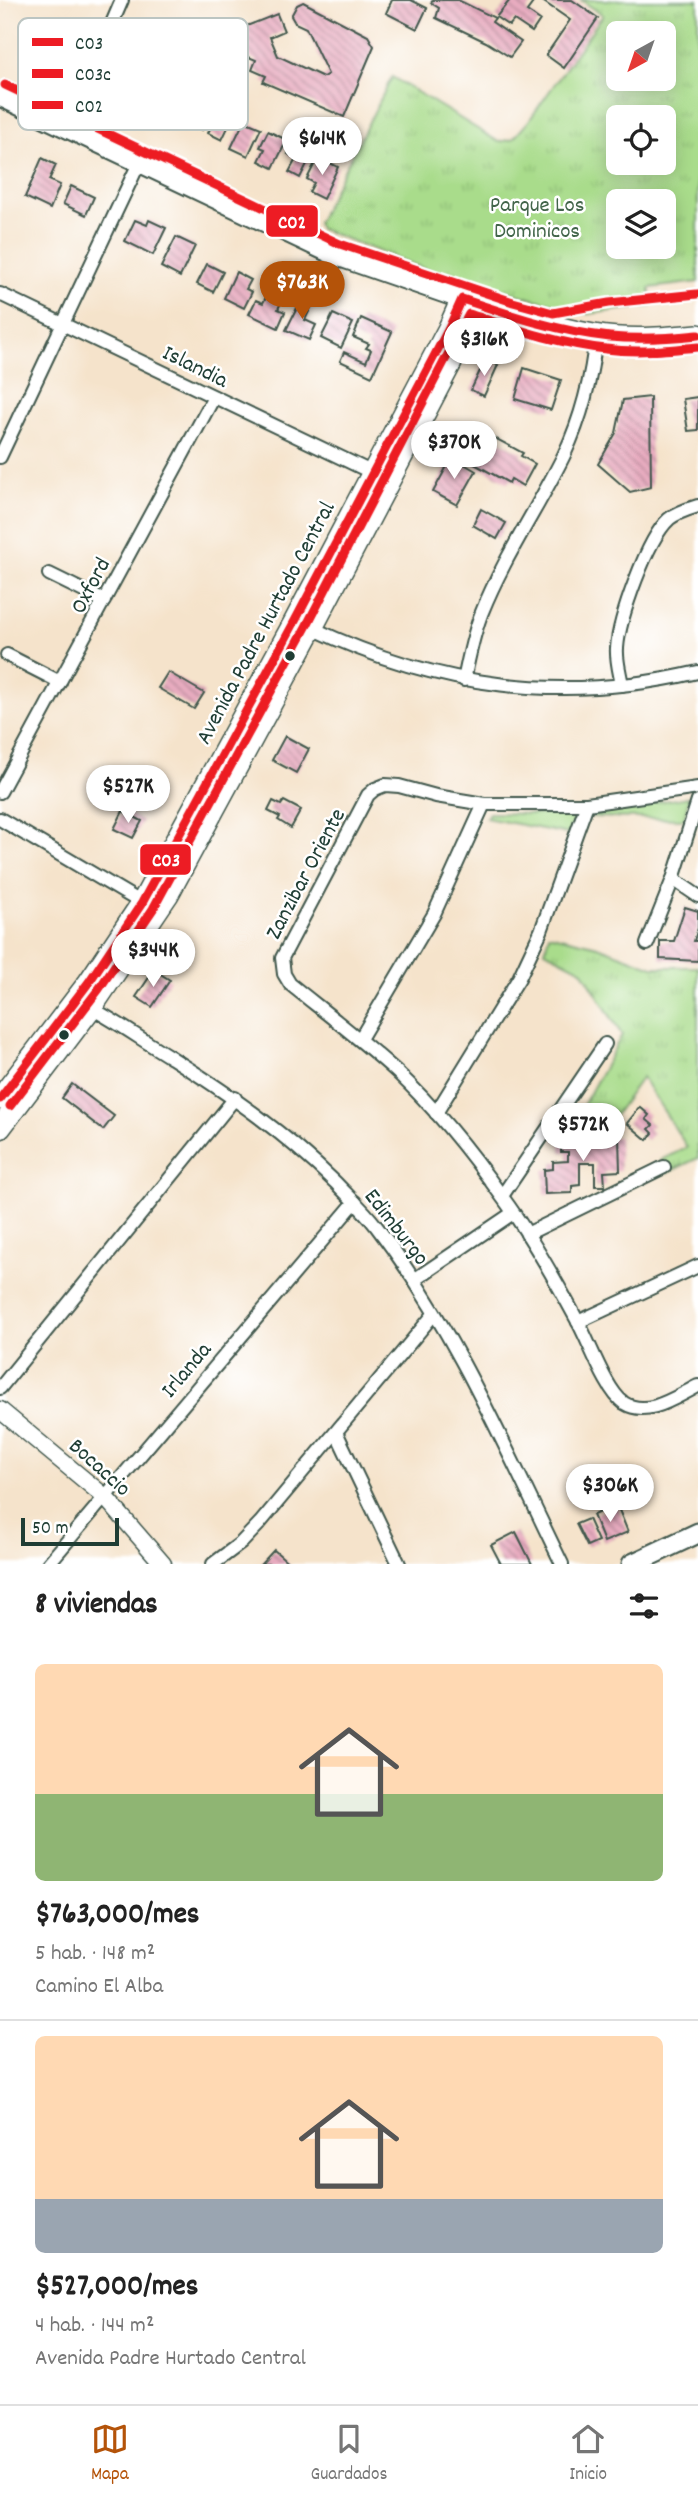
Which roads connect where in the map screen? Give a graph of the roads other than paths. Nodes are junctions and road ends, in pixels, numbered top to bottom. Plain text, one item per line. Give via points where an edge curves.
1 (122, 0) edge
2 (114, 18) edge
3 (0, 96) edge
4 (18, 105) edge
5 (71, 130) edge
6 (139, 163) junction
7 (0, 294) edge
8 (470, 302) junction
9 (63, 324) junction
10 (596, 335) junction
11 (698, 335) edge
12 (214, 397) junction
13 (0, 457) edge
14 (373, 473) junction
15 (698, 506) edge
16 (49, 574) dead end
17 (104, 601) junction
18 (312, 628) junction
19 (7, 655) dead end
20 (698, 673) edge
21 (464, 680) junction
22 (60, 682) junction
23 (622, 685) junction
24 (698, 788) edge
25 (0, 792) edge
26 (698, 801) edge
27 (484, 804) junction
28 (587, 804) junction
29 (0, 819) edge
30 (673, 879) junction
31 (698, 896) edge
32 (142, 903) junction
33 (647, 944) dead end
34 (91, 1008) junction
35 (360, 1039) junction
36 (605, 1044) dead end
37 (236, 1098) junction
38 (0, 1099) edge
39 (436, 1113) junction
40 (0, 1128) edge
41 (664, 1167) dead end
42 (502, 1196) junction
43 (355, 1202) junction
44 (513, 1213) junction
45 (527, 1234) junction
46 (698, 1266) edge
47 (414, 1280) junction
48 (434, 1314) junction
49 (578, 1322) junction
50 (698, 1386) edge
51 (0, 1388) edge
52 (0, 1410) edge
53 (337, 1434) junction
54 (105, 1497) junction
55 (697, 1535) edge
56 (48, 1564) edge
57 (163, 1564) edge
58 (213, 1564) edge
59 (399, 1564) edge
60 (562, 1564) edge
61 (632, 1564) edge

1 - 2 street
3 - 4 main road
5 - 6 main road
6 - 8 main road via 335,255
6 - 9 street
7 - 9 street, Islandia
8 - 10 main road
8 - 14 main road, Avenida Padre Hurtado Central
8 - 18 main road, Avenida Padre Hurtado Central via 465,336
9 - 12 street, Islandia
9 - 13 street
10 - 11 main road
10 - 21 street via 575,428 499,573 481,614
12 - 14 street, Islandia
12 - 17 street, Oxford
14 - 32 main road, Avenida Padre Hurtado Central
15 - 23 street via 669,519 653,541 620,623 616,652
16 - 17 street
17 - 22 street, Oxford
18 - 21 street via 392,662
18 - 34 main road, Avenida Padre Hurtado Central via 168,894
19 - 22 street
20 - 23 street
21 - 23 street via 548,688
22 - 25 street, Oxford
24 - 28 street, Zanzibar Oriente
26 - 30 street
27 - 28 street, Zanzibar Oriente
27 - 35 street via 434,914
27 - 35 street, Zanzibar Oriente via 399,786 375,789 318,889 282,958 284,974 290,985
28 - 39 street via 519,978
29 - 32 street
30 - 31 street
30 - 33 street
32 - 38 main road, Avenida Padre Hurtado Central
34 - 37 street, Edimburgo
34 - 40 main road, Avenida Padre Hurtado Central
35 - 39 street, Zanzibar Oriente
36 - 42 street
37 - 43 street, Edimburgo via 314,1161
37 - 51 street
39 - 42 street, Zanzibar Oriente
41 - 45 street
42 - 44 street, Zanzibar Oriente
43 - 47 street, Edimburgo
43 - 54 street, Irlanda
44 - 45 street, Zanzibar Oriente
44 - 47 street
45 - 49 street, Zanzibar Oriente
46 - 49 street
47 - 48 street, Edimburgo
48 - 53 street
48 - 60 street, Edimburgo
49 - 50 street, Zanzibar Oriente via 611,1388 624,1403 652,1407
52 - 54 street, Bocaccio
53 - 58 street via 260,1523
53 - 59 street
54 - 56 street, Irlanda
54 - 57 street, Bocaccio
55 - 61 main road

